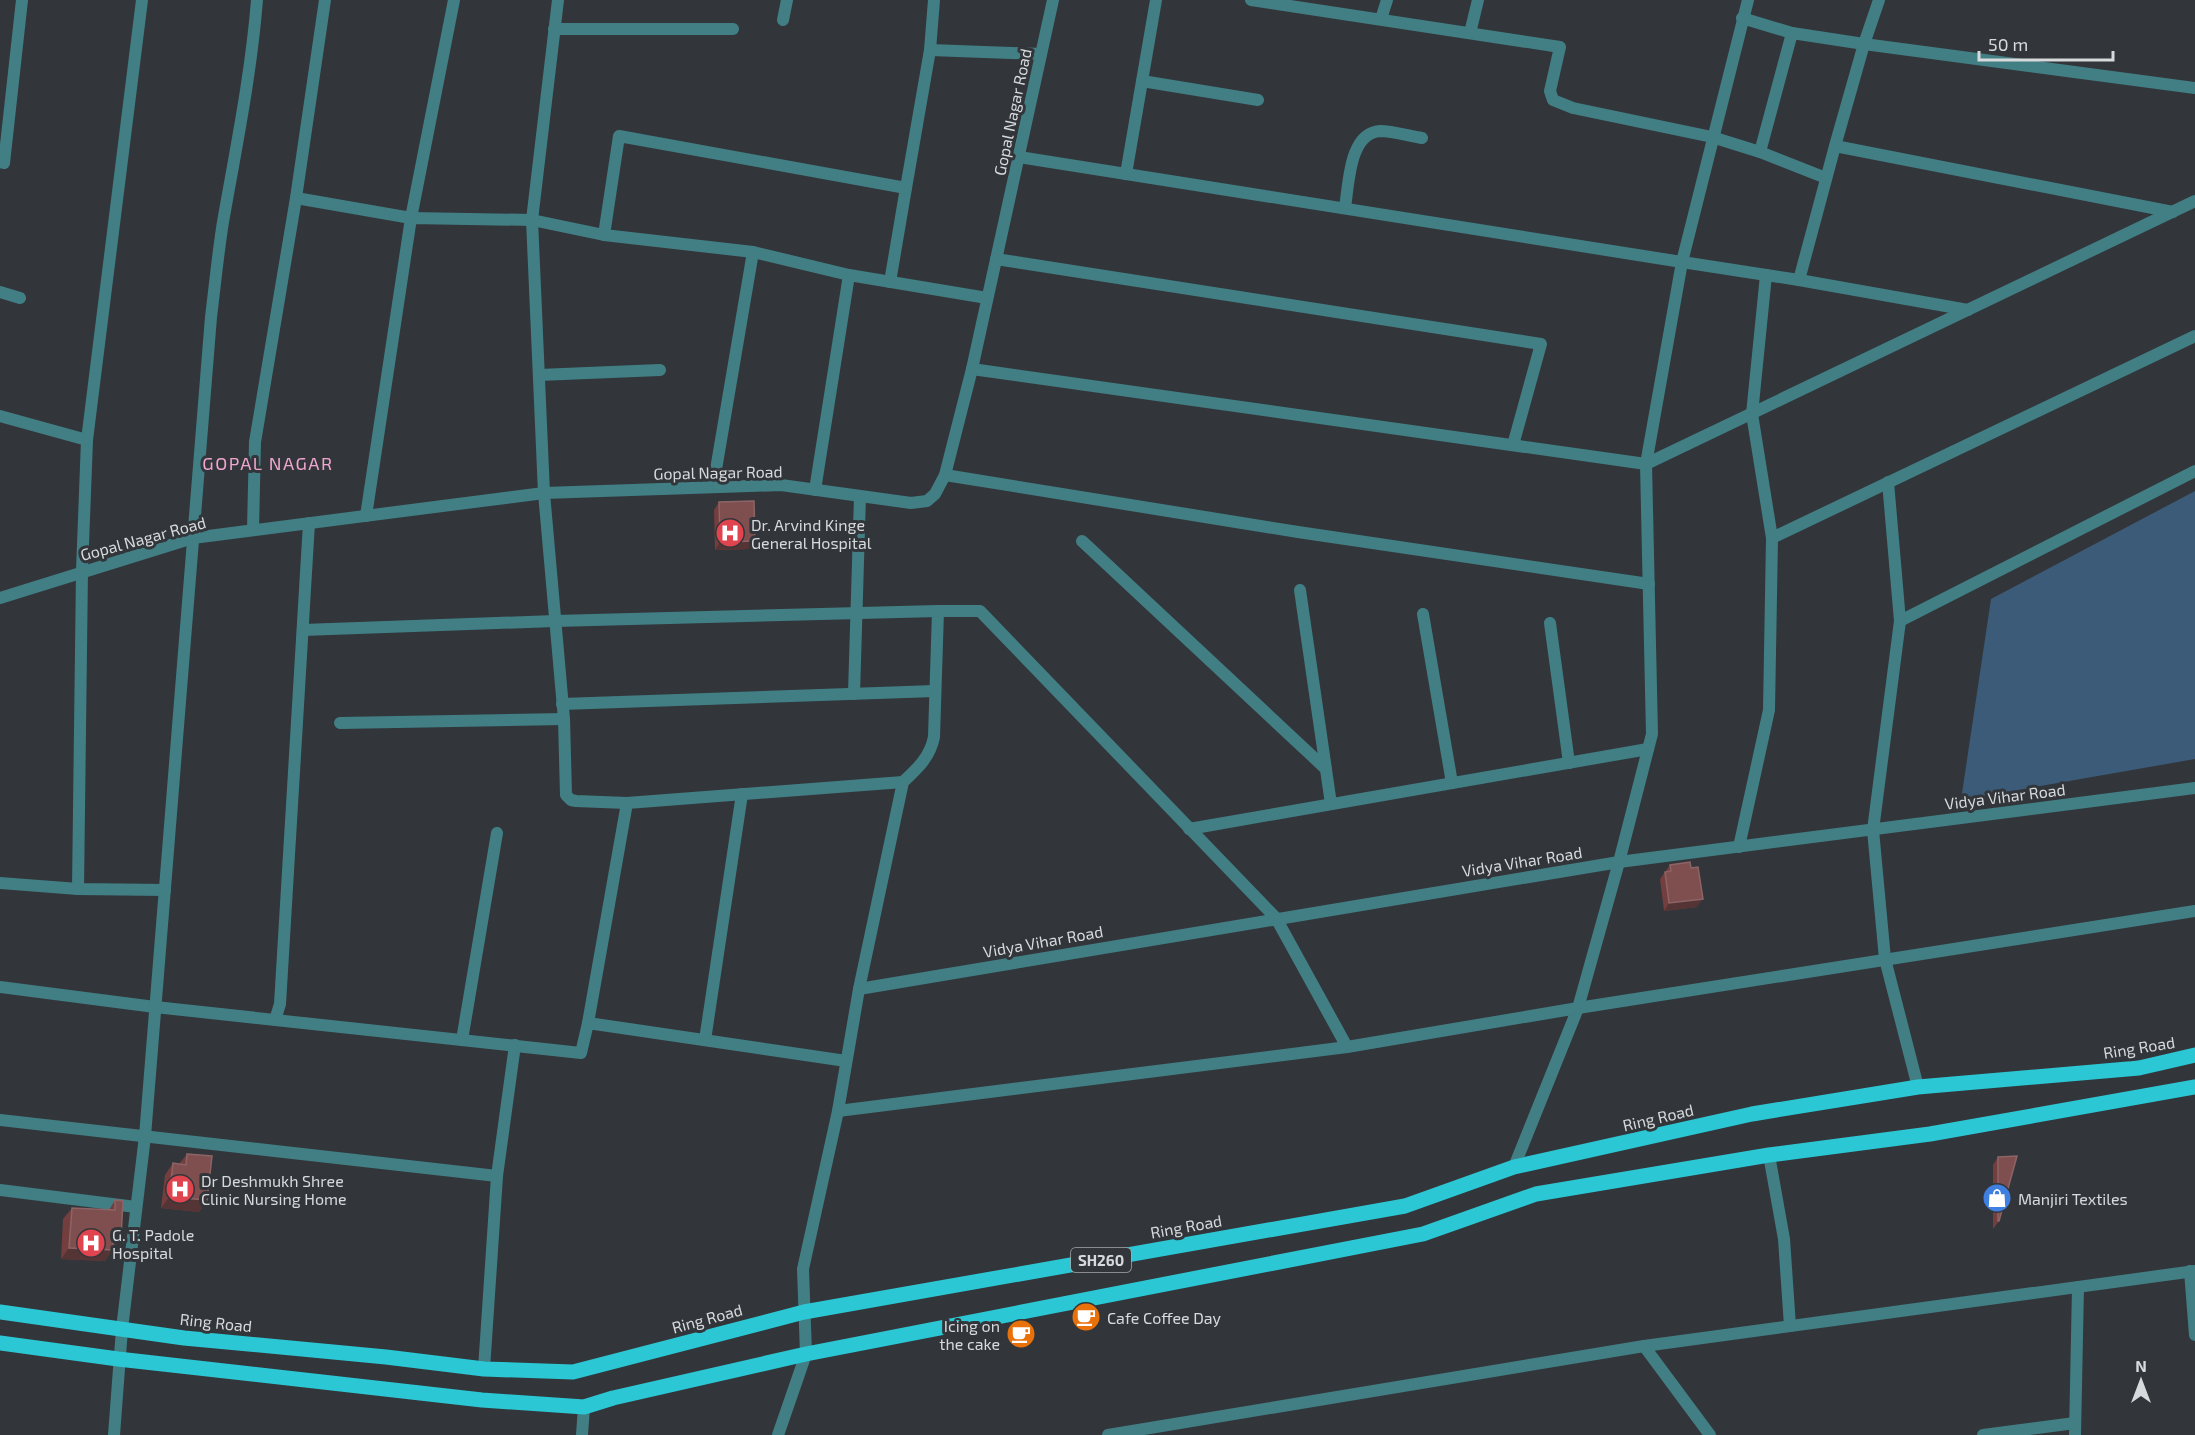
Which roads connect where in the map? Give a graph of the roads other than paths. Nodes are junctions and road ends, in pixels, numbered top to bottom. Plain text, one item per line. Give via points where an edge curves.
1 (22, 0) edge
2 (142, 0) edge
3 (257, 0) edge
4 (325, 0) edge
5 (454, 0) edge
6 (558, 0) edge
7 (787, 0) edge
8 (934, 0) edge
9 (1053, 0) edge
10 (1156, 0) edge
11 (1251, 0) edge
12 (1387, 0) edge
13 (1478, 0) edge
14 (1748, 0) edge
15 (1879, 0) edge
16 (1742, 18) junction
17 (1381, 19) junction
18 (783, 20) dead end
19 (554, 29) junction
20 (733, 29) dead end
21 (1470, 33) junction
22 (1792, 33) junction
23 (1864, 44) junction
24 (930, 50) junction
25 (1041, 54) junction
26 (1142, 81) junction
27 (2195, 88) edge
28 (1258, 100) dead end
29 (1712, 137) junction
30 (1422, 138) dead end
31 (1835, 146) junction
32 (1760, 152) junction
33 (1018, 157) junction
34 (0, 162) edge
35 (1126, 174) junction
36 (1826, 178) junction
37 (906, 188) junction
38 (296, 198) junction
39 (2195, 201) edge
40 (1345, 207) junction
41 (2173, 212) junction
42 (411, 218) junction
43 (532, 220) junction
44 (604, 235) junction
45 (753, 252) junction
46 (996, 259) junction
47 (1682, 262) junction
48 (849, 275) junction
49 (1766, 275) junction
50 (1799, 280) junction
51 (890, 282) junction
52 (0, 292) edge
53 (20, 298) dead end
54 (987, 298) junction
55 (1968, 310) junction
56 (2195, 336) edge
57 (972, 369) junction
58 (660, 370) dead end
59 (539, 375) junction
60 (1752, 414) junction
61 (0, 416) edge
62 (87, 440) junction
63 (1513, 445) junction
64 (1646, 464) junction
65 (2195, 471) edge
66 (945, 475) junction
67 (1888, 483) junction
68 (713, 487) junction
69 (815, 490) junction
70 (544, 494) junction
71 (860, 496) junction
72 (366, 516) junction
73 (309, 523) junction
74 (253, 530) junction
75 (193, 538) junction
76 (1772, 538) junction
77 (1082, 541) dead end
78 (82, 571) junction
79 (1649, 584) junction
80 (1300, 590) dead end
81 (0, 598) edge
82 (938, 611) junction
83 (856, 613) junction
84 (1424, 614) dead end
85 (555, 621) junction
86 (1900, 621) junction
87 (1550, 623) dead end
88 (303, 630) junction
89 (935, 691) junction
90 (854, 694) junction
91 (562, 704) junction
92 (564, 719) junction
93 (340, 723) dead end
94 (1648, 749) junction
95 (1569, 763) junction
96 (1326, 769) junction
97 (903, 782) junction
98 (1452, 783) junction
99 (2195, 788) edge
100 (742, 794) junction
101 (627, 803) junction
102 (1331, 804) junction
103 (1189, 829) junction
104 (1873, 830) junction
105 (497, 832) dead end
106 (1739, 847) junction
107 (1619, 862) junction
108 (0, 883) edge
109 (78, 889) junction
110 (165, 890) junction
111 (2195, 910) edge
112 (1276, 918) junction
113 (1885, 959) junction
114 (0, 987) edge
115 (859, 989) junction
116 (155, 1007) junction
117 (1578, 1008) junction
118 (275, 1020) junction
119 (588, 1023) junction
120 (462, 1040) junction
121 (705, 1040) junction
122 (515, 1045) junction
123 (1347, 1047) junction
124 (2195, 1055) edge
125 (846, 1061) junction
126 (1918, 1087) junction
127 (2195, 1087) edge
128 (838, 1111) junction
129 (0, 1120) edge
130 (145, 1136) junction
131 (1769, 1155) junction
132 (1514, 1167) junction
133 (497, 1176) junction
134 (0, 1190) edge
135 (136, 1207) junction
136 (2192, 1271) edge
137 (2078, 1287) junction
138 (804, 1311) junction
139 (0, 1312) edge
140 (1790, 1326) junction
141 (122, 1329) junction
142 (2195, 1335) edge
143 (0, 1343) edge
144 (1644, 1346) junction
145 (806, 1354) junction
146 (118, 1359) junction
147 (484, 1369) junction
148 (584, 1407) junction
149 (2075, 1429) edge
150 (114, 1435) edge
151 (582, 1435) edge
152 (778, 1435) edge
153 (1108, 1435) edge
154 (1710, 1435) edge
155 (1983, 1435) edge

1 - 34 street via 4,163
2 - 62 street
3 - 75 street via 213,306
4 - 38 street
5 - 42 street
6 - 19 street
7 - 18 street
8 - 24 street
9 - 25 street, Gopal Nagar Road
10 - 26 street
11 - 17 street
12 - 17 street
13 - 21 street
14 - 16 street
15 - 23 street
16 - 22 street
16 - 29 street
17 - 21 street
19 - 20 street
19 - 43 street
21 - 29 street via 1560,47 1550,91 1552,100 1573,108
22 - 23 street
22 - 32 street
23 - 27 street
23 - 31 street
24 - 25 street
24 - 37 street
25 - 33 street, Gopal Nagar Road
26 - 28 street
26 - 35 street
29 - 32 street
29 - 47 street
30 - 40 street via 1379,131 1365,137 1355,149
31 - 36 street
31 - 41 street
32 - 36 street
33 - 35 street
33 - 46 street, Gopal Nagar Road
35 - 40 street
36 - 50 street
37 - 44 street via 619,136
37 - 51 street
38 - 42 street
38 - 74 street via 255,442
39 - 41 street
40 - 47 street
41 - 55 street
42 - 43 street
42 - 72 street
43 - 44 street
43 - 59 street
44 - 45 street
45 - 48 street
45 - 68 street
46 - 54 street, Gopal Nagar Road
46 - 63 street via 1540,344
47 - 49 street
47 - 64 street
48 - 51 street
48 - 69 street
49 - 50 street
49 - 60 street
50 - 55 street
51 - 54 street
52 - 53 street
54 - 57 street, Gopal Nagar Road
55 - 60 street
56 - 67 street
57 - 63 street
57 - 66 street, Gopal Nagar Road
58 - 59 street
59 - 70 street
60 - 64 street
60 - 76 street
61 - 62 street
62 - 78 street
63 - 64 street
64 - 79 street
65 - 86 street
66 - 71 street, Gopal Nagar Road via 927,501 911,503
66 - 79 street
67 - 76 street
67 - 86 street
68 - 69 street, Gopal Nagar Road via 781,485
68 - 70 street, Gopal Nagar Road
69 - 71 street, Gopal Nagar Road
70 - 72 street, Gopal Nagar Road
70 - 85 street
71 - 83 street
72 - 73 street, Gopal Nagar Road
73 - 74 street, Gopal Nagar Road
73 - 88 street
74 - 75 street, Gopal Nagar Road
75 - 78 street, Gopal Nagar Road
75 - 110 street
76 - 106 street via 1769,710
77 - 96 street
78 - 81 street, Gopal Nagar Road
78 - 109 street
79 - 94 street via 1652,734
80 - 96 street
82 - 83 street
82 - 89 street
82 - 103 street via 980,610
83 - 85 street
83 - 90 street
84 - 98 street
85 - 88 street
85 - 91 street
86 - 104 street
87 - 95 street
88 - 118 street via 280,1004
89 - 90 street
89 - 97 street via 932,749 923,764
90 - 91 street
91 - 92 street
92 - 93 street
92 - 101 street via 566,795 576,801
94 - 95 street
94 - 107 street
95 - 98 street
96 - 102 street
97 - 100 street
97 - 115 street
98 - 102 street
99 - 104 street, Vidya Vihar Road
100 - 101 street
100 - 121 street
101 - 119 street
102 - 103 street
103 - 112 street
104 - 106 street, Vidya Vihar Road
104 - 113 street
105 - 120 street
106 - 107 street, Vidya Vihar Road
107 - 112 street, Vidya Vihar Road
107 - 117 street
108 - 109 street
109 - 110 street
110 - 116 street
111 - 113 street
112 - 115 street, Vidya Vihar Road
112 - 123 street
113 - 117 street
113 - 126 street
114 - 116 street
115 - 125 street
116 - 118 street
116 - 130 street
117 - 123 street
117 - 132 street
118 - 120 street
119 - 121 street
119 - 122 street via 580,1053
120 - 122 street
121 - 125 street
122 - 133 street
123 - 128 street
124 - 126 main road, Ring Road / SH260 via 2139,1068
125 - 128 street
126 - 132 main road, Ring Road / SH260 via 1752,1114
127 - 131 main road, SH260 via 1930,1134
128 - 138 street via 803,1269
129 - 130 street
130 - 133 street
130 - 135 street
131 - 140 street via 1784,1239
131 - 145 main road, SH260 via 1536,1194 1423,1234
132 - 138 main road, Ring Road / SH260 via 1405,1206
133 - 147 street
134 - 135 street
135 - 141 street
136 - 137 street
136 - 142 street
137 - 140 street
137 - 149 street
138 - 145 street
138 - 147 main road, Ring Road / SH260 via 573,1372
139 - 141 main road, Ring Road / SH260
140 - 144 street
141 - 146 street
141 - 147 main road, Ring Road / SH260
143 - 146 main road, SH260
144 - 153 street
144 - 154 street
145 - 148 main road, SH260
145 - 152 street
146 - 148 main road, SH260 via 482,1400
146 - 150 street
148 - 151 street
149 - 155 street

